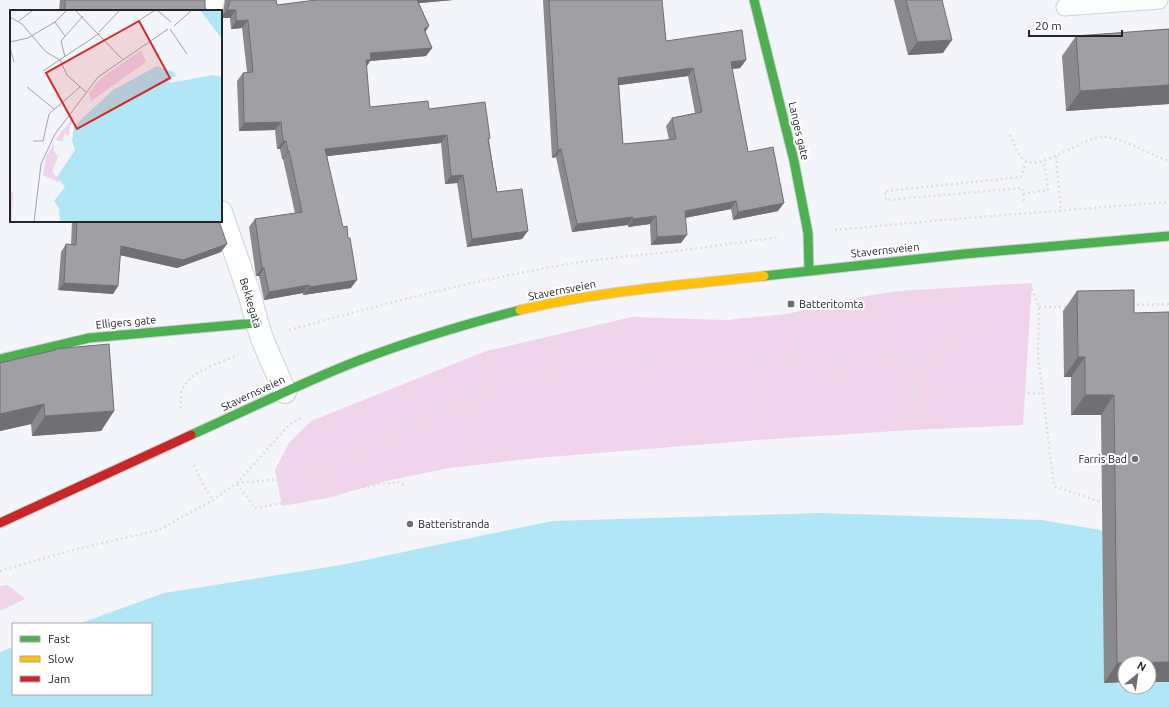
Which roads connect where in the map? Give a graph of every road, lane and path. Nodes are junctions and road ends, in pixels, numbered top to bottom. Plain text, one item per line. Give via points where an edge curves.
1 (213, 0) edge
2 (754, 0) edge
3 (1158, 0) edge
4 (1065, 7) dead end
5 (211, 10) edge
6 (1010, 135) dead end
7 (1056, 156) junction
8 (1044, 160) junction
9 (1169, 161) edge
10 (1026, 162) junction
11 (1023, 194) junction
12 (1024, 201) dead end
13 (1169, 202) edge
14 (1061, 210) junction
15 (222, 215) edge
16 (833, 231) dead end
17 (785, 236) dead end
18 (1169, 236) edge
19 (809, 270) junction
20 (891, 284) dead end
21 (1032, 289) dead end
22 (1169, 304) edge
23 (1130, 305) edge
24 (801, 306) dead end
25 (1076, 306) edge
26 (1039, 307) junction
27 (257, 323) junction
28 (285, 331) dead end
29 (977, 331) dead end
30 (243, 353) dead end
31 (888, 355) junction
32 (833, 357) junction
33 (799, 358) junction
34 (0, 359) edge
35 (756, 359) junction
36 (912, 360) junction
37 (654, 361) junction
38 (831, 380) dead end
39 (654, 383) dead end
40 (471, 391) junction
41 (285, 392) junction
42 (913, 392) junction
43 (1043, 394) junction
44 (181, 408) dead end
45 (306, 414) dead end
46 (911, 430) dead end
47 (758, 440) dead end
48 (194, 465) dead end
49 (480, 465) dead end
50 (237, 483) junction
51 (406, 487) dead end
52 (213, 500) junction
53 (1101, 502) dead end
54 (0, 524) edge
55 (0, 571) edge

1 - 5 street
2 - 19 main road, Langes gate via 795,168 808,233
3 - 4 lane
6 - 10 path
7 - 8 path
7 - 9 path via 1091,139 1103,137 1116,139
7 - 14 path
8 - 10 path
8 - 11 path via 1048,190
10 - 11 path via 1021,177 885,191 886,200 1022,188
11 - 12 path
13 - 14 path
14 - 16 path
15 - 27 street, Bekkegata
17 - 28 path via 576,263 466,284
18 - 19 main road, Stavernsveien
19 - 41 main road, Stavernsveien via 598,296 534,307 415,340
20 - 31 path via 892,322
21 - 26 path
22 - 23 path
24 - 33 path via 798,327
25 - 26 path
26 - 43 path via 1038,355
27 - 34 main road, Elligers gate via 89,338
27 - 41 street, Bekkegata
29 - 36 path via 950,331 933,360
30 - 44 path via 200,371 190,378 181,393
31 - 32 path
31 - 36 path via 907,354
32 - 33 path
32 - 38 path
33 - 35 path
35 - 37 path
35 - 47 path
36 - 42 path
37 - 39 path
37 - 40 path via 583,362 489,382
40 - 49 path
40 - 50 path via 358,450 280,479
41 - 54 main road, Stavernsveien
42 - 43 path
42 - 46 path
43 - 53 path via 1054,486
45 - 50 path via 289,425
48 - 52 path
50 - 51 path via 255,508 370,485 399,482
50 - 52 path
52 - 55 path via 159,530 73,550

